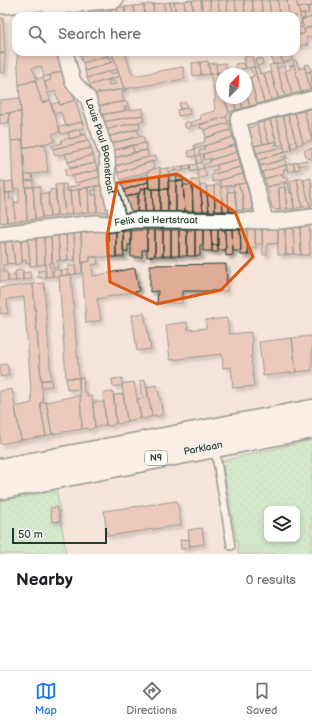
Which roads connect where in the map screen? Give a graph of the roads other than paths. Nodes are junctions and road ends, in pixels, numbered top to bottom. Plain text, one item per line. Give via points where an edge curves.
1 (115, 0) edge
2 (28, 2) edge
3 (0, 6) edge
4 (53, 11) edge
5 (66, 56) edge
6 (312, 99) edge
7 (312, 217) edge
8 (265, 220) junction
9 (119, 223) junction
10 (0, 234) edge
11 (312, 411) edge
12 (312, 428) edge
13 (215, 447) junction
14 (0, 470) edge
15 (0, 488) edge
16 (231, 546) dead end

1 - 4 street
2 - 3 street
2 - 4 street via 44,2
5 - 9 street, Louis Paul Boonstraat via 73,82 88,98 100,134
6 - 8 street via 238,119
7 - 8 street, Felix de Hertstraat via 281,221
8 - 9 street, Felix de Hertstraat via 135,220
9 - 10 street, Felix de Hertstraat via 94,223
11 - 14 main road, Parklaan / N9
12 - 13 main road, Parklaan / N9
13 - 15 main road, Parklaan / N9
13 - 16 lane

